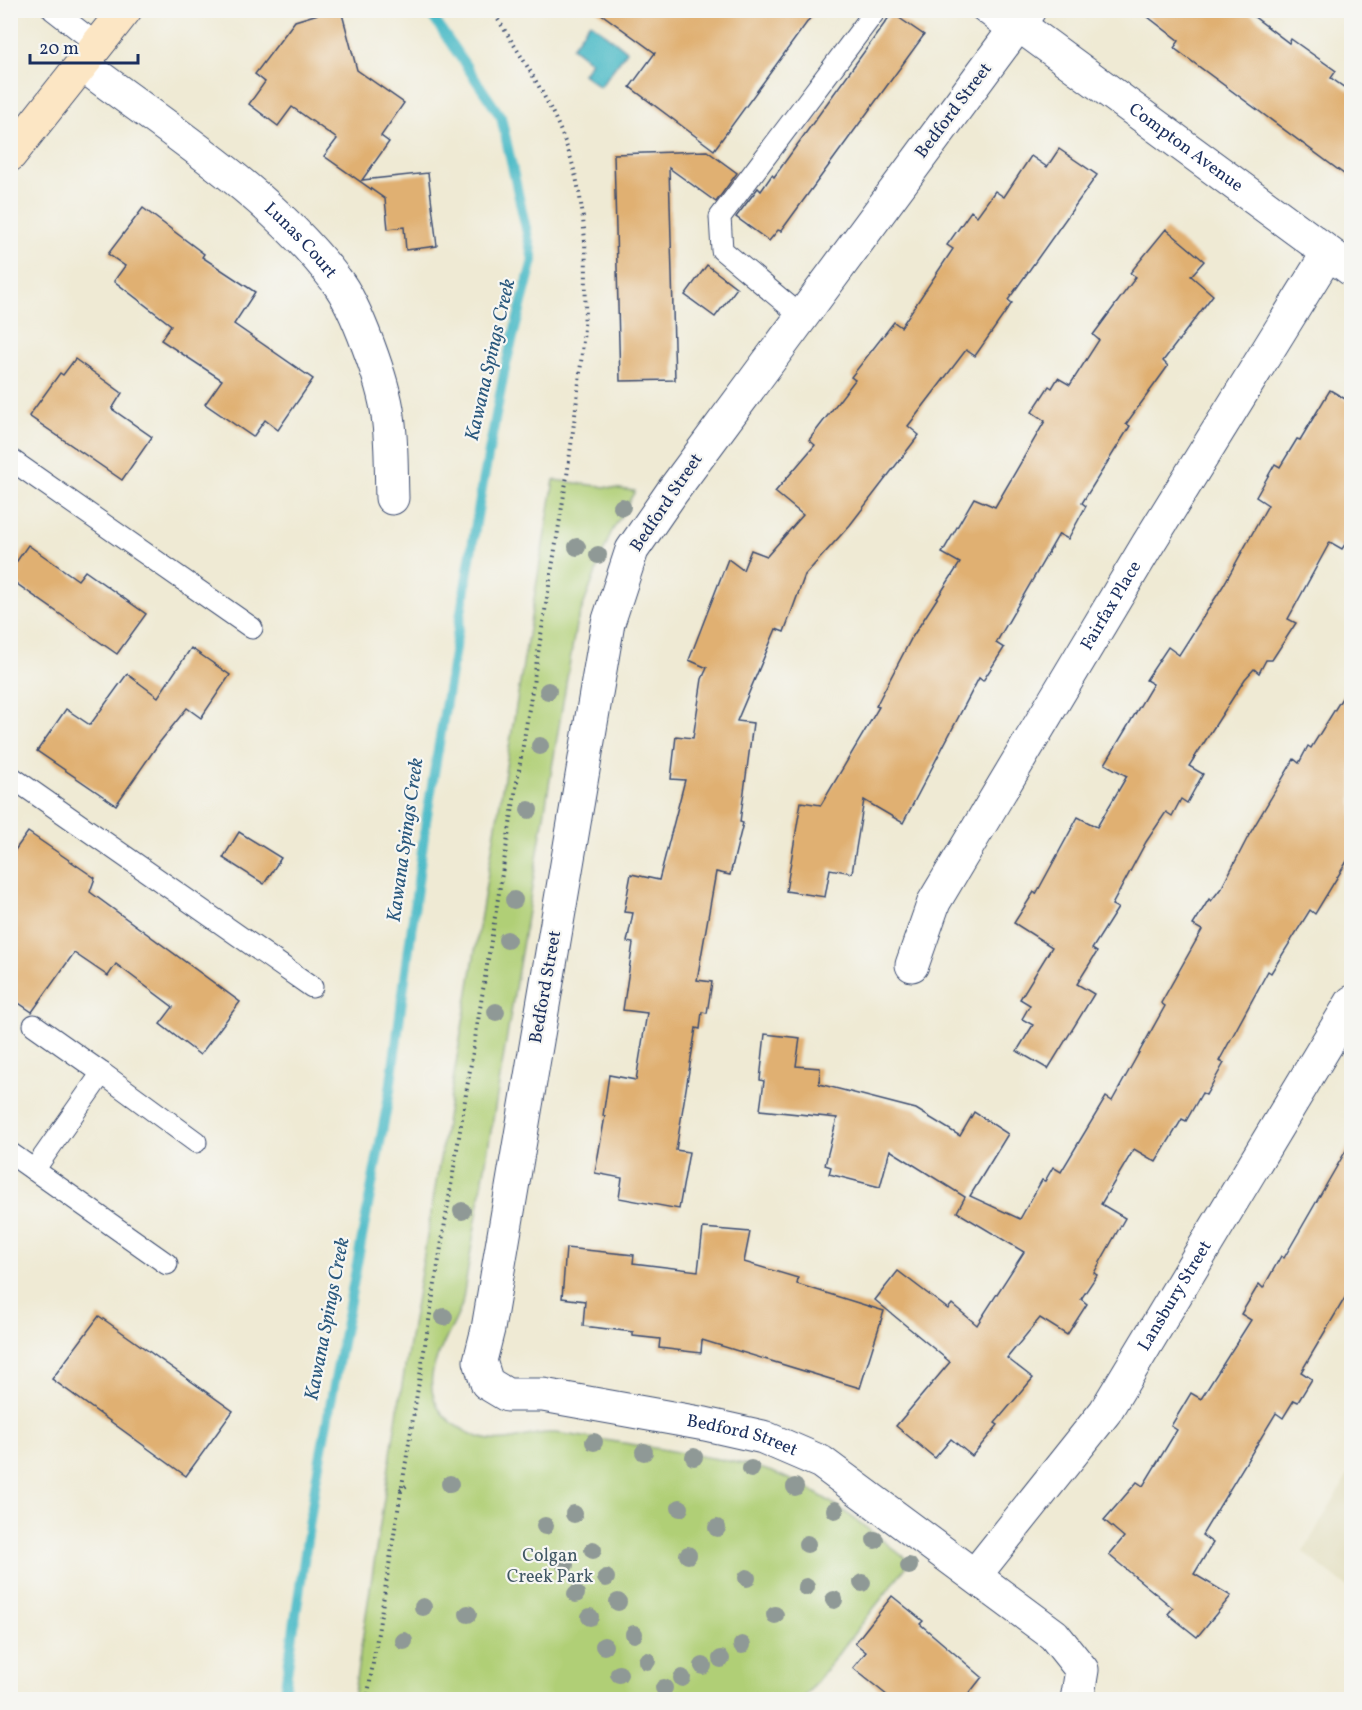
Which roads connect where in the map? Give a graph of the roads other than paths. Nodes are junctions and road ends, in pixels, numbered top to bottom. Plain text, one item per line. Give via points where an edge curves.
1 (53, 10) edge
2 (125, 10) edge
3 (876, 10) edge
4 (981, 10) edge
5 (1020, 23) edge
6 (91, 55) junction
7 (10, 155) edge
8 (1340, 262) edge
9 (801, 316) junction
10 (10, 459) edge
11 (392, 498) dead end
12 (252, 628) dead end
13 (10, 776) edge
14 (912, 965) dead end
15 (312, 987) dead end
16 (1352, 1002) edge
17 (34, 1025) dead end
18 (102, 1073) junction
19 (196, 1142) dead end
20 (10, 1153) edge
21 (34, 1170) junction
22 (167, 1264) dead end
23 (975, 1575) junction
24 (1077, 1700) edge

1 - 6 lane
2 - 6 main road
3 - 9 lane via 720,217 722,250
4 - 5 lane
5 - 8 street, Compton Avenue
5 - 9 street, Bedford Street
6 - 7 main road
6 - 11 street, Lunas Court via 292,227 338,282 371,352 388,415
8 - 14 street, Fairfax Place via 1148,544 934,902
9 - 23 street, Bedford Street via 632,550 608,623 480,1361 487,1383 507,1395 543,1395 705,1424 763,1437 821,1462
10 - 12 lane
13 - 15 lane
16 - 23 street, Lansbury Street via 1105,1412
17 - 18 lane
18 - 19 lane
18 - 21 lane
20 - 21 lane
21 - 22 lane
23 - 24 street, Bedford Street via 1054,1635 1083,1670

